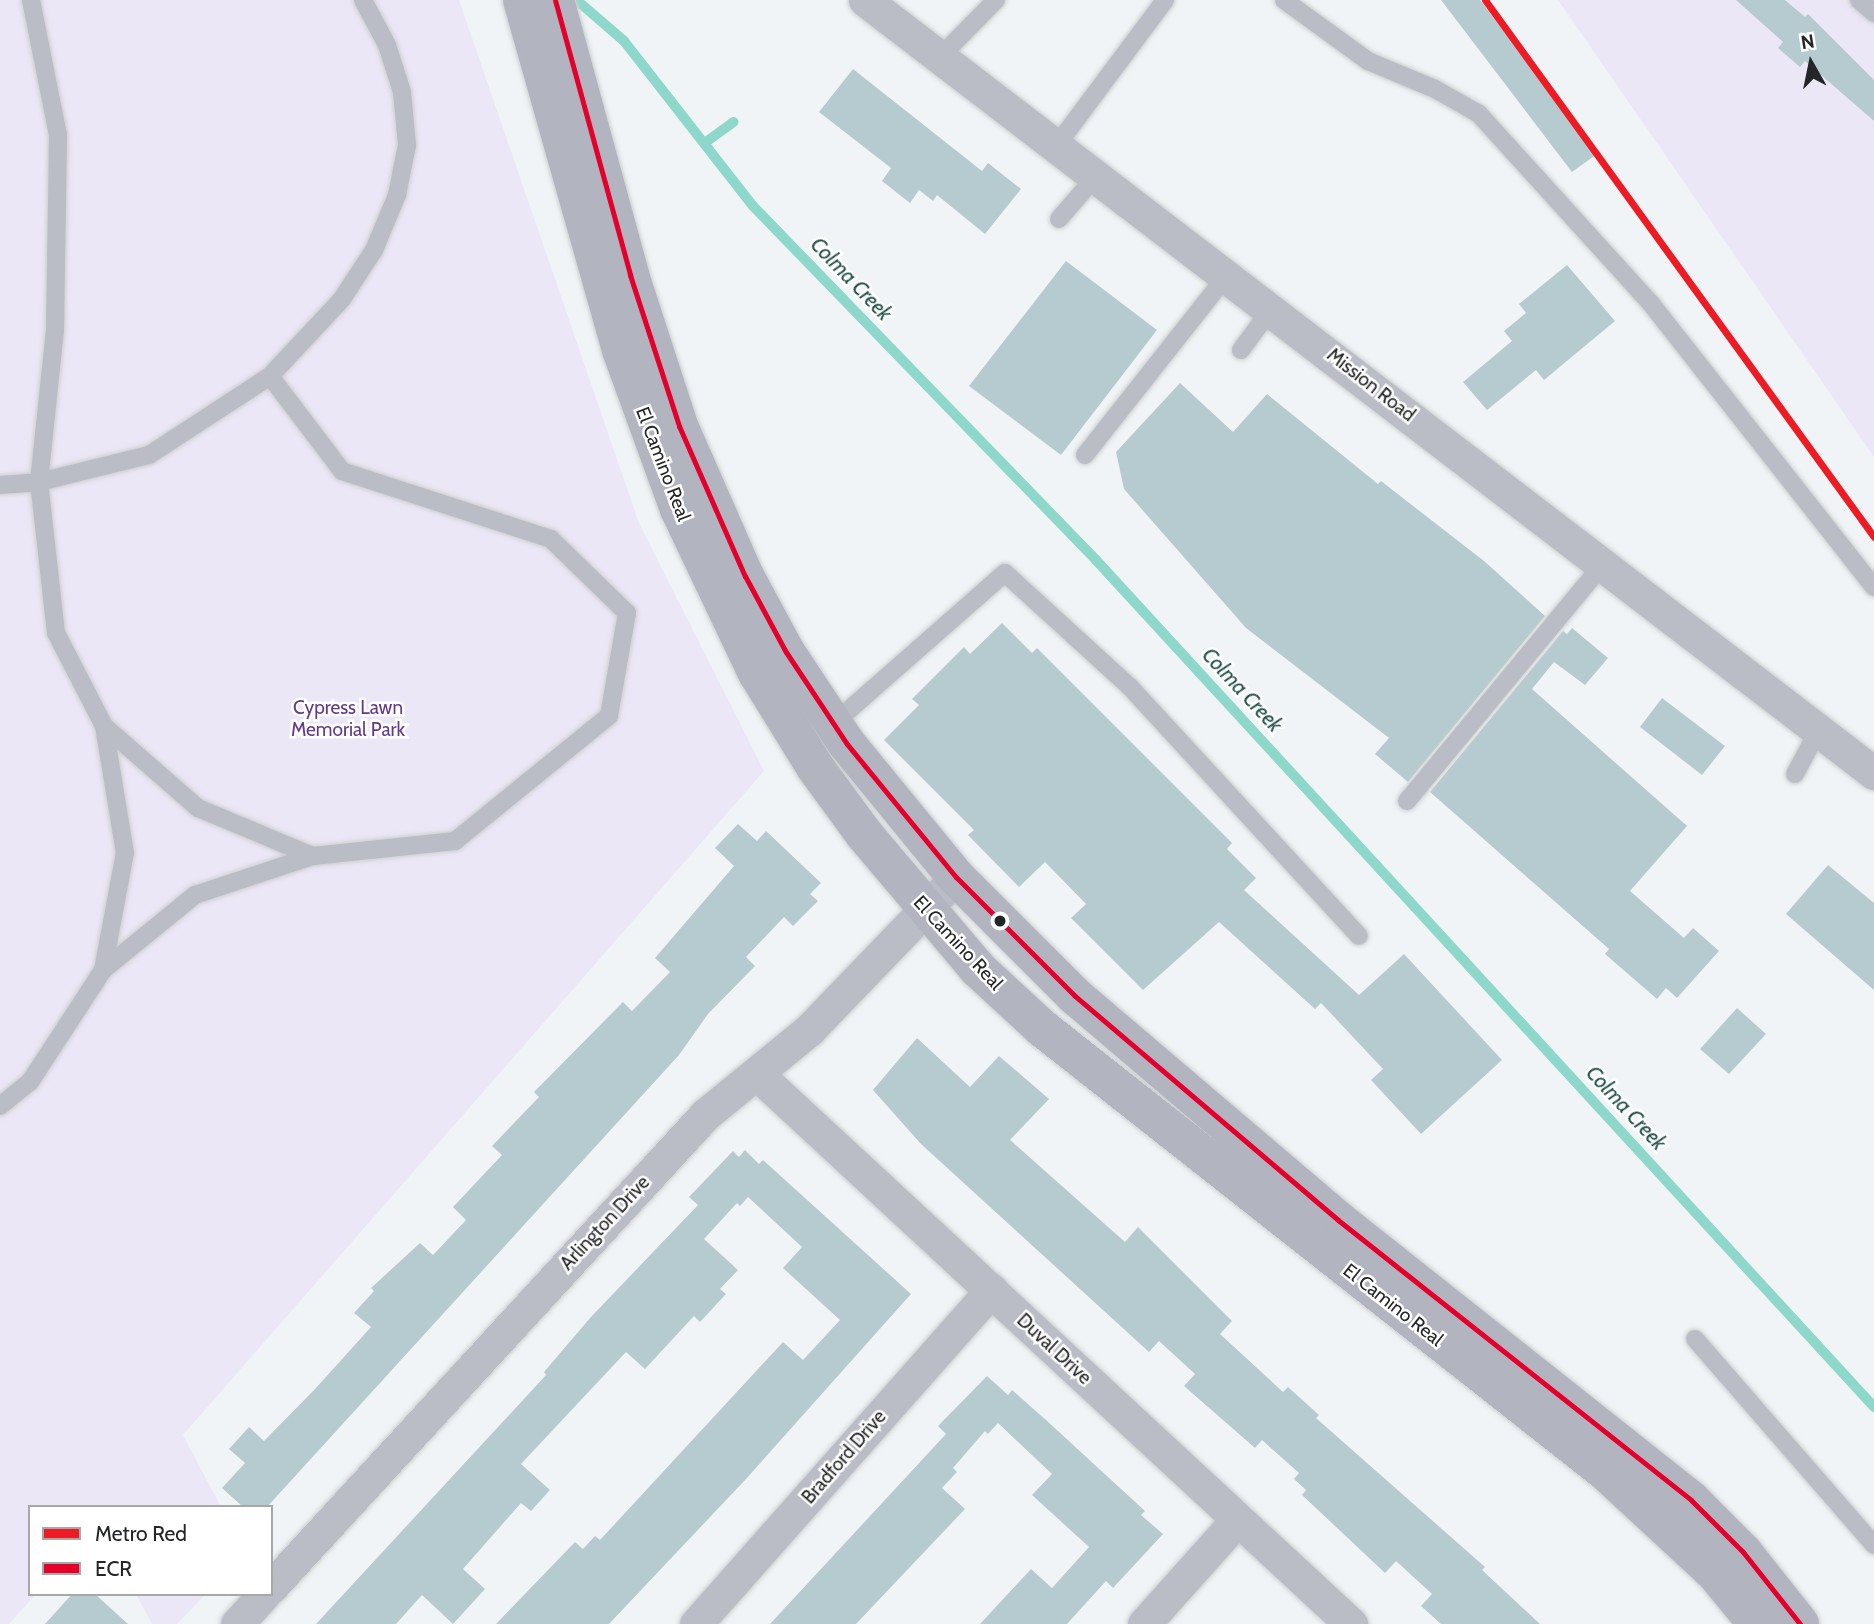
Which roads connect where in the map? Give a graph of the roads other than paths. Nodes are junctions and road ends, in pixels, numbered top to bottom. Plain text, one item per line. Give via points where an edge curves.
1 (31, 0) edge
2 (363, 0) edge
3 (522, 0) edge
4 (555, 0) edge
5 (865, 0) edge
6 (996, 0) edge
7 (1164, 0) edge
8 (1284, 0) edge
9 (1859, 0) edge
10 (1874, 13) edge
11 (940, 57) junction
12 (1057, 145) junction
13 (1096, 176) junction
14 (1059, 219) dead end
15 (1227, 275) junction
16 (1271, 309) junction
17 (1241, 350) dead end
18 (270, 376) junction
19 (1085, 455) dead end
20 (39, 482) junction
21 (0, 485) edge
22 (1603, 564) junction
23 (1874, 587) edge
24 (833, 724) junction
25 (104, 726) junction
26 (1819, 729) junction
27 (1795, 774) dead end
28 (1874, 774) edge
29 (1407, 801) dead end
30 (313, 856) junction
31 (956, 877) junction
32 (925, 910) junction
33 (1359, 936) dead end
34 (103, 970) junction
35 (757, 1074) junction
36 (0, 1106) edge
37 (991, 1290) junction
38 (1695, 1339) dead end
39 (1237, 1520) junction
40 (1874, 1545) edge
41 (273, 1585) edge
42 (262, 1596) edge
43 (237, 1624) edge
44 (696, 1624) edge
45 (1144, 1624) edge
46 (1351, 1624) edge
47 (1757, 1624) edge
48 (1800, 1624) edge

1 - 20 lane via 58,135 55,330
2 - 18 lane via 387,45 402,92 407,145 397,195 374,250 342,299
3 - 32 main road, El Camino Real via 621,350 650,436 705,568 757,673 815,767
4 - 24 main road, El Camino Real via 634,287 679,426 745,576
5 - 11 street, Mission Road
6 - 11 lane
7 - 12 lane
8 - 23 lane via 1367,61 1435,89 1479,114 1652,305
9 - 10 lane
11 - 12 street, Mission Road
12 - 13 street, Mission Road
13 - 14 lane
13 - 15 street, Mission Road
15 - 16 street, Mission Road
15 - 19 lane
16 - 17 lane
16 - 22 street, Mission Road
18 - 20 lane via 149,455
18 - 30 lane via 342,471 551,539 627,613 609,716 455,841
20 - 21 lane
20 - 25 lane via 56,633
22 - 26 street, Mission Road
22 - 29 lane
24 - 31 main road, El Camino Real
24 - 33 lane via 1005,573 1130,687
25 - 30 lane via 198,808
25 - 34 lane via 125,853
26 - 27 lane
26 - 28 street, Mission Road
30 - 34 lane via 195,895
31 - 32 street, Arlington Drive
31 - 48 main road, El Camino Real via 1075,996 1338,1220 1691,1500 1742,1552
32 - 35 street, Arlington Drive via 809,1030
32 - 47 main road, El Camino Real via 978,969 1042,1028 1607,1472 1715,1573
34 - 36 lane via 30,1082
35 - 37 street, Duval Drive
35 - 41 street, Arlington Drive via 706,1114
37 - 39 street, Duval Drive
37 - 44 street, Bradford Drive
38 - 40 lane
39 - 45 street
39 - 46 street, Duval Drive
42 - 43 street

